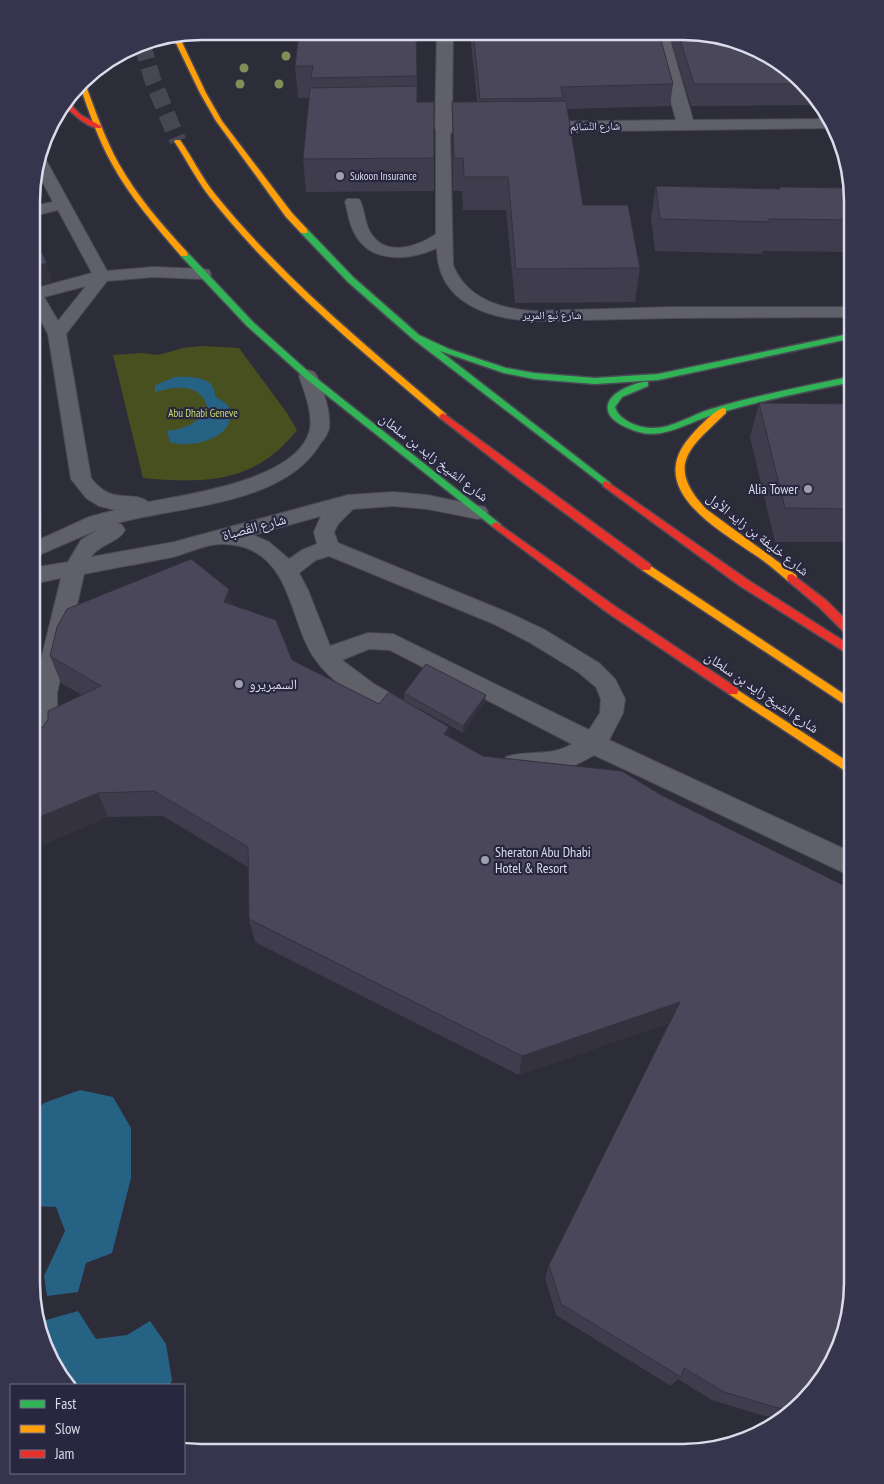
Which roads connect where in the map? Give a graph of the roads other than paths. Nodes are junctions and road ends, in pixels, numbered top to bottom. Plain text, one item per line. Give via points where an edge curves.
1 (445, 40) edge
2 (662, 40) edge
3 (179, 41) edge
4 (85, 90) edge
5 (70, 107) edge
6 (440, 118) junction
7 (824, 124) edge
8 (686, 126) junction
9 (99, 127) junction
10 (178, 141) tunnel mouth
11 (42, 173) edge
12 (353, 202) edge
13 (62, 204) junction
14 (40, 209) edge
15 (444, 236) junction
16 (203, 274) junction
17 (102, 276) junction
18 (40, 292) edge
19 (40, 306) edge
20 (844, 312) edge
21 (57, 334) junction
22 (416, 336) junction
23 (844, 337) edge
24 (688, 371) junction
25 (308, 376) junction
26 (844, 381) edge
27 (728, 407) junction
28 (348, 502) junction
29 (164, 507) junction
30 (478, 512) junction
31 (217, 536) junction
32 (40, 548) edge
33 (329, 548) junction
34 (74, 569) junction
35 (288, 570) junction
36 (40, 575) edge
37 (844, 625) edge
38 (844, 648) edge
39 (326, 657) junction
40 (844, 700) edge
41 (426, 725) edge
42 (592, 743) junction
43 (46, 744) edge
44 (493, 760) edge
45 (844, 766) edge
46 (844, 862) edge

1 - 6 street, شارع نَبع المرِير
2 - 8 street
3 - 22 main road via 219,121 289,215 351,280
4 - 9 main road, شارع الشيخ زايد بن سلطان
5 - 9 main road via 78,116
6 - 8 street, شارع النَّسَائِم via 514,127
6 - 15 lane, شارع نَبع المرِير
7 - 8 street, شارع النَّسَائِم
9 - 16 main road, شارع الشيخ زايد بن سلطان via 121,174 163,231
10 - 40 main road via 210,193 258,247 318,308 418,396 628,556
11 - 13 lane
12 - 15 lane via 364,236 378,248 395,253 415,252 432,246
13 - 14 lane
13 - 17 lane
15 - 20 lane, شارع نَبع المرِير via 448,277 458,289 472,300 510,314
16 - 17 lane via 154,272
16 - 25 main road, شارع الشيخ زايد بن سلطان via 250,324
17 - 18 lane
17 - 21 lane
19 - 21 lane
21 - 29 lane via 81,479 98,498
22 - 24 main road via 473,362 558,380 626,381
22 - 38 main road via 635,506
23 - 24 main road
24 - 27 main road via 621,392 615,397 612,411 629,427 651,431
25 - 29 lane via 316,399 320,430 301,460 261,483
25 - 30 main road, شارع الشيخ زايد بن سلطان
26 - 27 main road
27 - 37 main road, شارع خليفة بن زايد الأول via 683,452 679,473 684,486 712,521 790,576
28 - 30 lane, شارع القَصباة via 392,499
28 - 31 lane, شارع القَصباة
28 - 33 lane via 329,520 324,532
29 - 32 lane via 106,519
29 - 34 lane via 98,538 88,545
30 - 45 main road, شارع الشيخ زايد بن سلطان via 612,610
31 - 34 lane, شارع القَصباة via 174,549
31 - 35 lane via 250,541 268,551
33 - 35 lane via 309,555
33 - 42 lane via 503,618 595,672 608,685 614,701 611,716
34 - 36 lane, شارع القَصباة
34 - 43 lane via 45,693
35 - 39 lane via 311,630
39 - 41 lane via 353,682
39 - 42 lane via 368,641 393,642
42 - 44 lane via 573,755 550,763 526,765
42 - 46 lane

